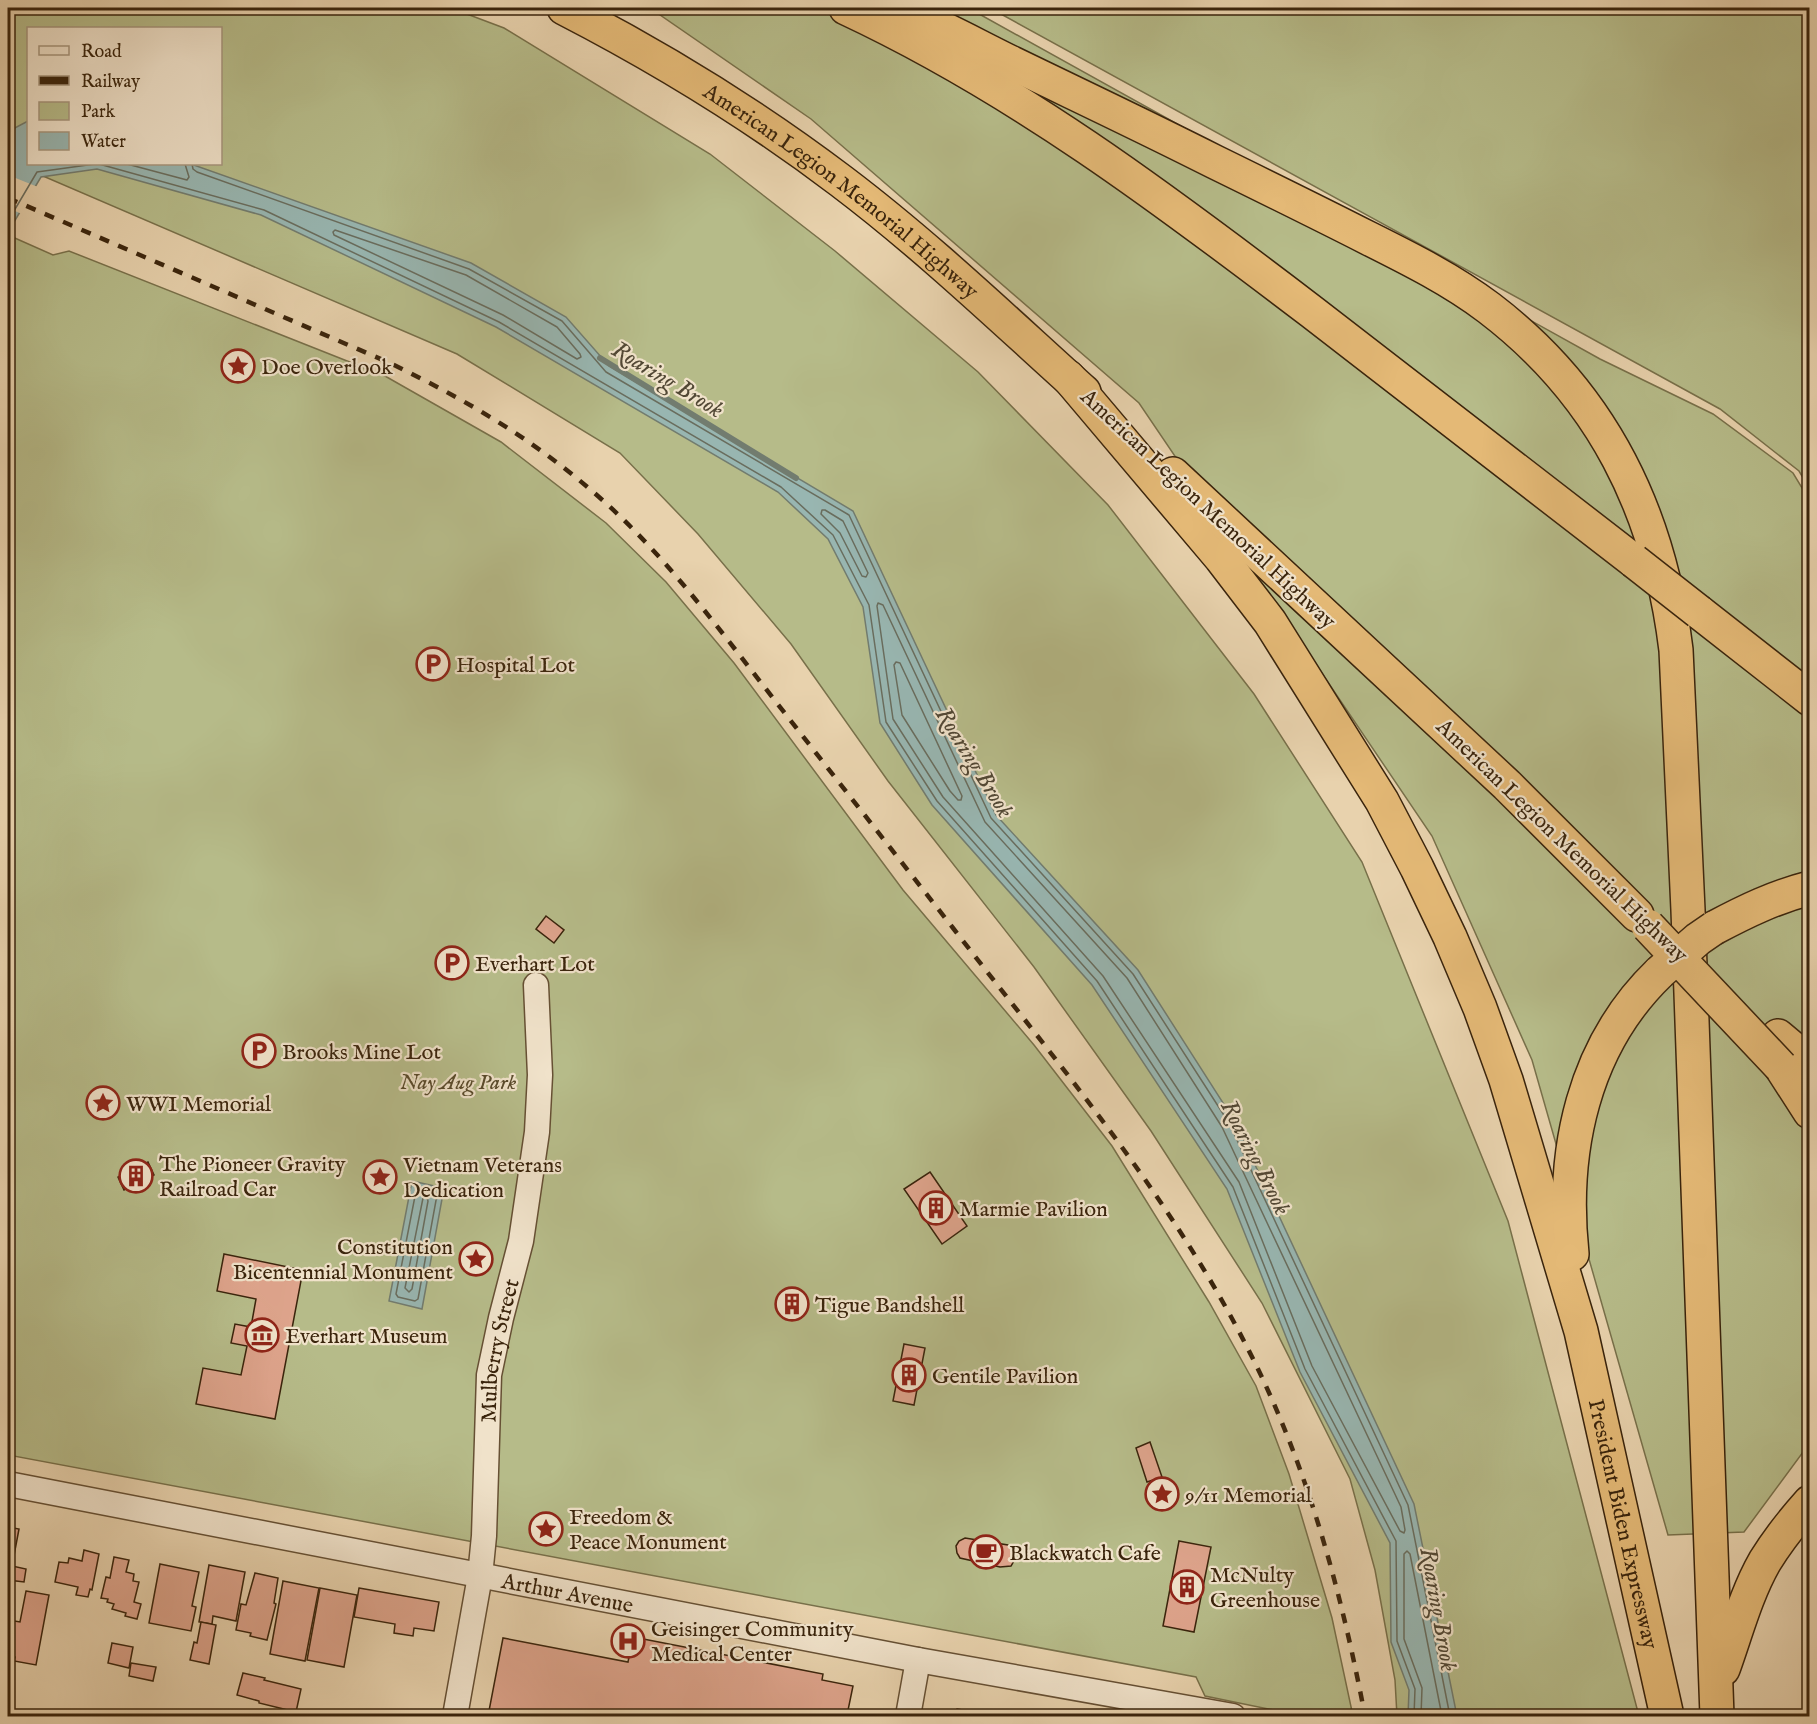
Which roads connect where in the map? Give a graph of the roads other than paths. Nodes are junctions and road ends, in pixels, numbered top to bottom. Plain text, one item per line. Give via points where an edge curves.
1 (564, 8) edge
2 (846, 8) edge
3 (897, 8) edge
4 (1068, 377) junction
5 (1809, 699) edge
6 (1809, 888) edge
7 (536, 986) dead end
8 (1789, 1056) edge
9 (1809, 1112) edge
10 (1581, 1331) junction
11 (8, 1484) edge
12 (1809, 1502) edge
13 (480, 1576) junction
14 (918, 1660) junction
15 (1717, 1703) edge
16 (455, 1716) edge
17 (908, 1716) edge
18 (1233, 1716) edge
19 (1667, 1716) edge

1 - 4 highway, American Legion Memorial Highway via 687,75 818,164 955,275
2 - 5 highway, bridge via 957,65 1105,158 1228,248
3 - 15 highway via 1097,103 1459,287 1519,333 1572,387 1631,480 1657,548 1676,650
4 - 8 highway, American Legion Memorial Highway, bridge via 1506,784 1643,920
4 - 10 highway via 1270,622 1400,835 1489,1030
6 - 10 highway, bridge via 1770,900 1698,939 1660,972 1611,1034 1592,1072 1574,1147 1569,1224
7 - 13 street, Mulberry Street via 540,1075 537,1131 521,1241 489,1375
8 - 9 highway, American Legion Memorial Highway
10 - 19 highway, President Biden Expressway
11 - 13 street, Arthur Avenue
12 - 15 highway via 1786,1529 1749,1596
13 - 14 street, Arthur Avenue
13 - 16 street, Mulberry Street
14 - 17 street
14 - 18 street, Arthur Avenue

